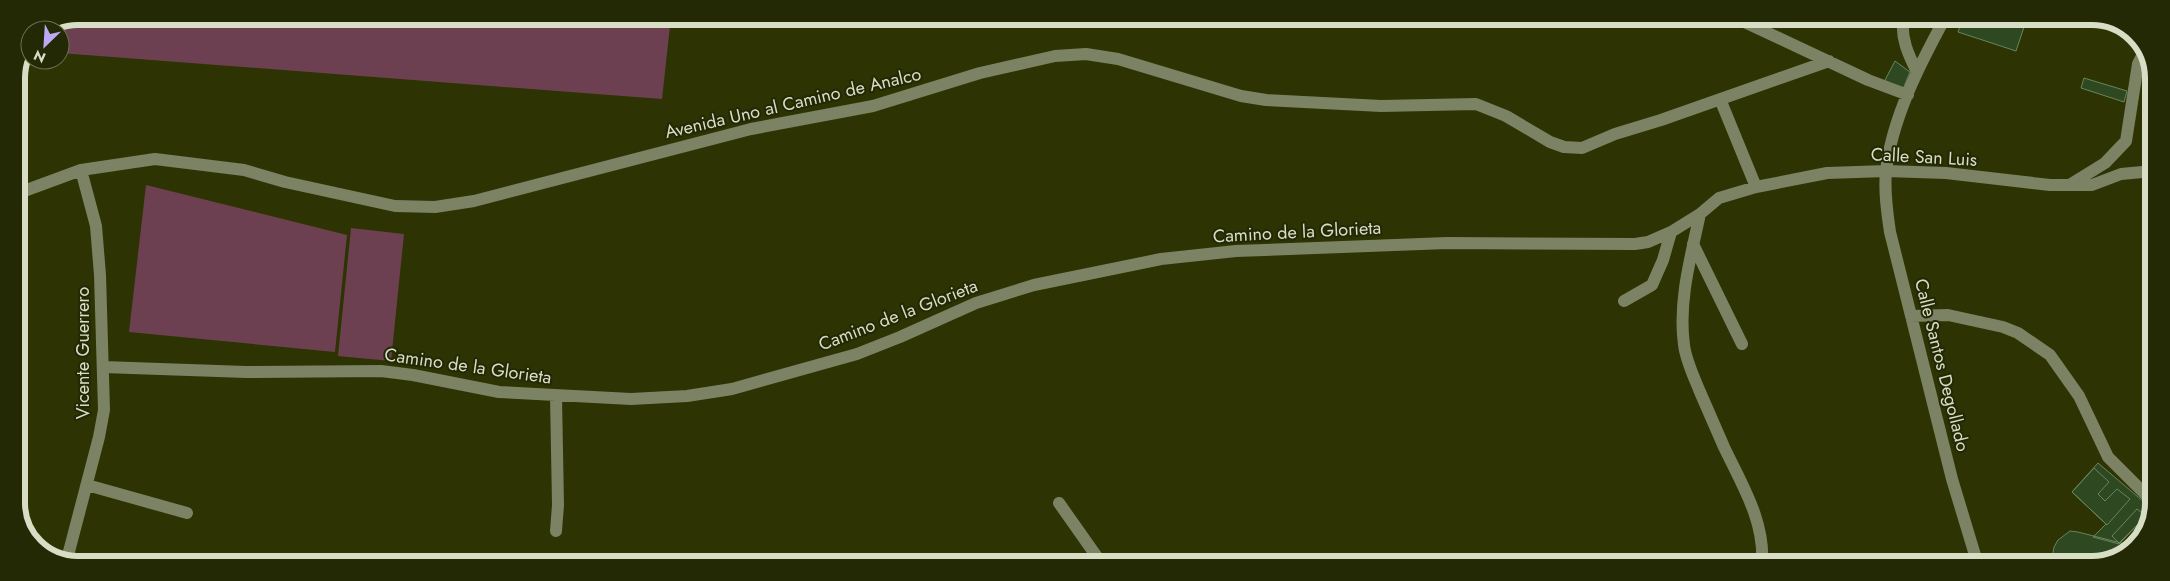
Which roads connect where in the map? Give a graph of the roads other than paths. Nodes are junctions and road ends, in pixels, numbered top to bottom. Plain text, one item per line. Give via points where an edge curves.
1 (1761, 25) edge
2 (1902, 25) edge
3 (1941, 25) edge
4 (2141, 58) edge
5 (1829, 61) junction
6 (1917, 72) junction
7 (1908, 95) junction
8 (1720, 99) junction
9 (81, 170) junction
10 (1886, 171) junction
11 (2145, 172) edge
12 (2069, 185) junction
13 (1756, 187) junction
14 (25, 191) edge
15 (1700, 214) junction
16 (1671, 232) junction
17 (1693, 244) junction
18 (1624, 300) dead end
19 (1911, 316) junction
20 (1742, 344) dead end
21 (103, 367) junction
22 (556, 396) junction
23 (87, 485) junction
24 (2145, 494) edge
25 (1059, 503) dead end
26 (187, 513) dead end
27 (556, 532) dead end
28 (68, 555) edge
29 (1096, 556) edge
30 (1762, 556) edge
31 (1975, 556) edge

1 - 5 street
2 - 6 street via 1905,47
3 - 6 street, Calle Santos Degollado
4 - 12 street via 2126,141 2105,163
5 - 7 street
5 - 8 street, Avenida Uno al Camino de Analco
6 - 7 street, Calle Santos Degollado
7 - 10 street, Calle Santos Degollado
8 - 9 street, Avenida Uno al Camino de Analco via 1582,148 1564,147 1476,104 1381,106 1266,100 1241,96 1118,59 1086,54 1055,56 980,74 873,106 751,129 474,201 435,207 395,206 244,170 191,163 156,160
8 - 13 street
9 - 14 street, Avenida Uno al Camino de Analco
9 - 21 street, Vicente Guerrero via 96,226
10 - 12 street, Calle San Luis via 1946,172
10 - 13 street, Calle San Luis via 1827,173
10 - 19 street, Calle Santos Degollado via 1890,232
11 - 12 street, Calle San Luis via 2121,174 2092,184
13 - 15 street, Calle San Luis via 1719,198
15 - 16 street, Camino de la Glorieta
15 - 17 street
16 - 18 street via 1652,285
16 - 22 street, Camino de la Glorieta via 1635,244 1447,243 1236,251 1161,259 1009,292 856,354 732,388 687,396 631,399
17 - 20 street
17 - 30 street via 1684,297 1684,346 1691,371 1754,512
19 - 24 street via 1948,315 2003,327 2018,333 2050,355 2079,396 2108,457
19 - 31 street, Calle Santos Degollado via 1952,479
21 - 22 street, Camino de la Glorieta via 381,372 499,392
21 - 23 street, Vicente Guerrero via 104,410
22 - 27 street
23 - 26 street
23 - 28 street, Vicente Guerrero
25 - 29 street

